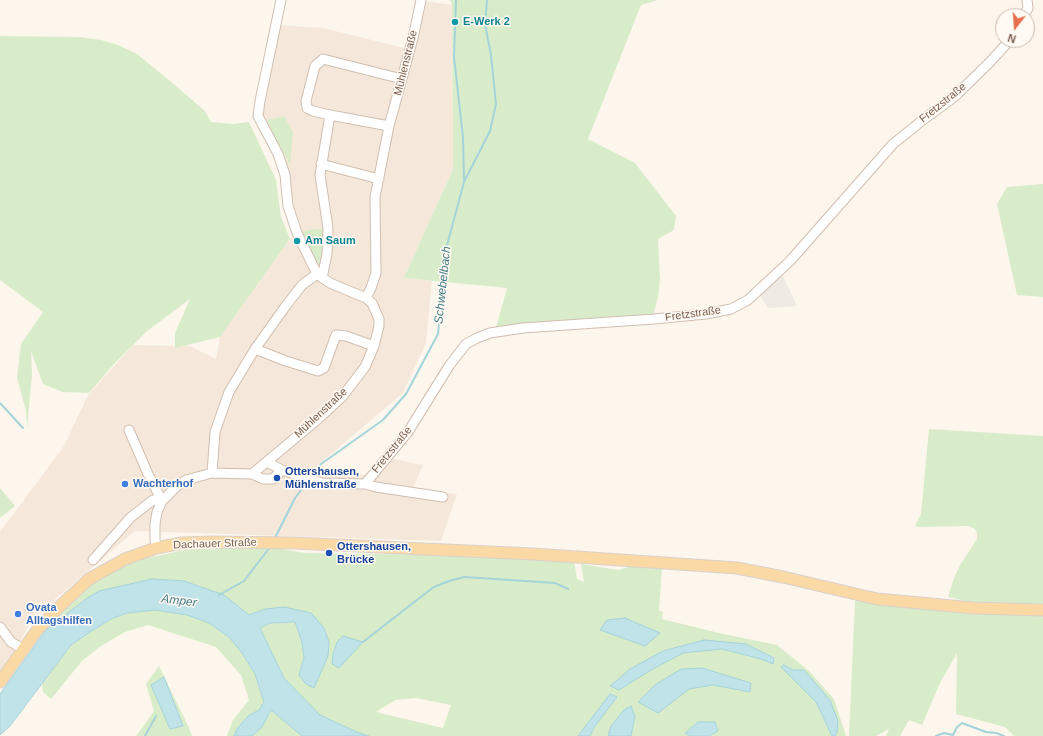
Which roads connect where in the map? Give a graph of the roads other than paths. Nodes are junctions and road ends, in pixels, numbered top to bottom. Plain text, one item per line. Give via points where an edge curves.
1 (281, 0) edge
2 (421, 0) edge
3 (1003, 48) edge
4 (402, 79) junction
5 (330, 115) junction
6 (389, 126) junction
7 (321, 164) junction
8 (379, 179) junction
9 (319, 276) junction
10 (366, 298) junction
11 (374, 346) junction
12 (255, 349) junction
13 (130, 430) dead end
14 (266, 462) junction
15 (282, 470) junction
16 (252, 474) junction
17 (204, 475) junction
18 (364, 484) junction
19 (443, 497) dead end
20 (162, 501) junction
21 (156, 548) junction
22 (93, 560) dead end
23 (1043, 610) edge
24 (0, 627) edge
25 (23, 649) junction
26 (0, 682) edge

1 - 9 street via 258,116 278,154 285,175 288,206 297,233
2 - 4 street, Mühlenstraße
3 - 18 street, Fretzstraße via 954,97 893,144 790,261 748,300 731,308 706,314 523,328 490,333 477,338 466,344 449,366 408,432
4 - 5 street via 323,60 315,66 306,101 307,108
4 - 6 street, Mühlenstraße
5 - 6 street
5 - 7 street
6 - 8 street, Mühlenstraße
7 - 8 street
7 - 9 street via 320,175 328,228 327,254
8 - 10 street, Mühlenstraße via 375,197 376,273
9 - 10 street
9 - 12 street via 302,285
10 - 11 street, Mühlenstraße via 372,302 379,319
11 - 12 street via 336,335 324,368 318,371
11 - 14 street, Mühlenstraße via 365,367 342,397
12 - 17 street via 229,392
13 - 20 street
14 - 15 street
14 - 16 street, Mühlenstraße
15 - 16 street via 273,479
15 - 18 street via 322,483
16 - 17 street
17 - 20 street via 186,480
18 - 19 street
20 - 21 street via 157,512
20 - 22 street via 153,500 131,517
21 - 23 main road, Dachauer Straße via 197,542 273,542 533,554 737,568 883,600 974,608
21 - 25 main road, Dachauer Straße via 125,559 89,579 37,630
24 - 25 street via 11,642
25 - 26 main road, Dachauer Straße

